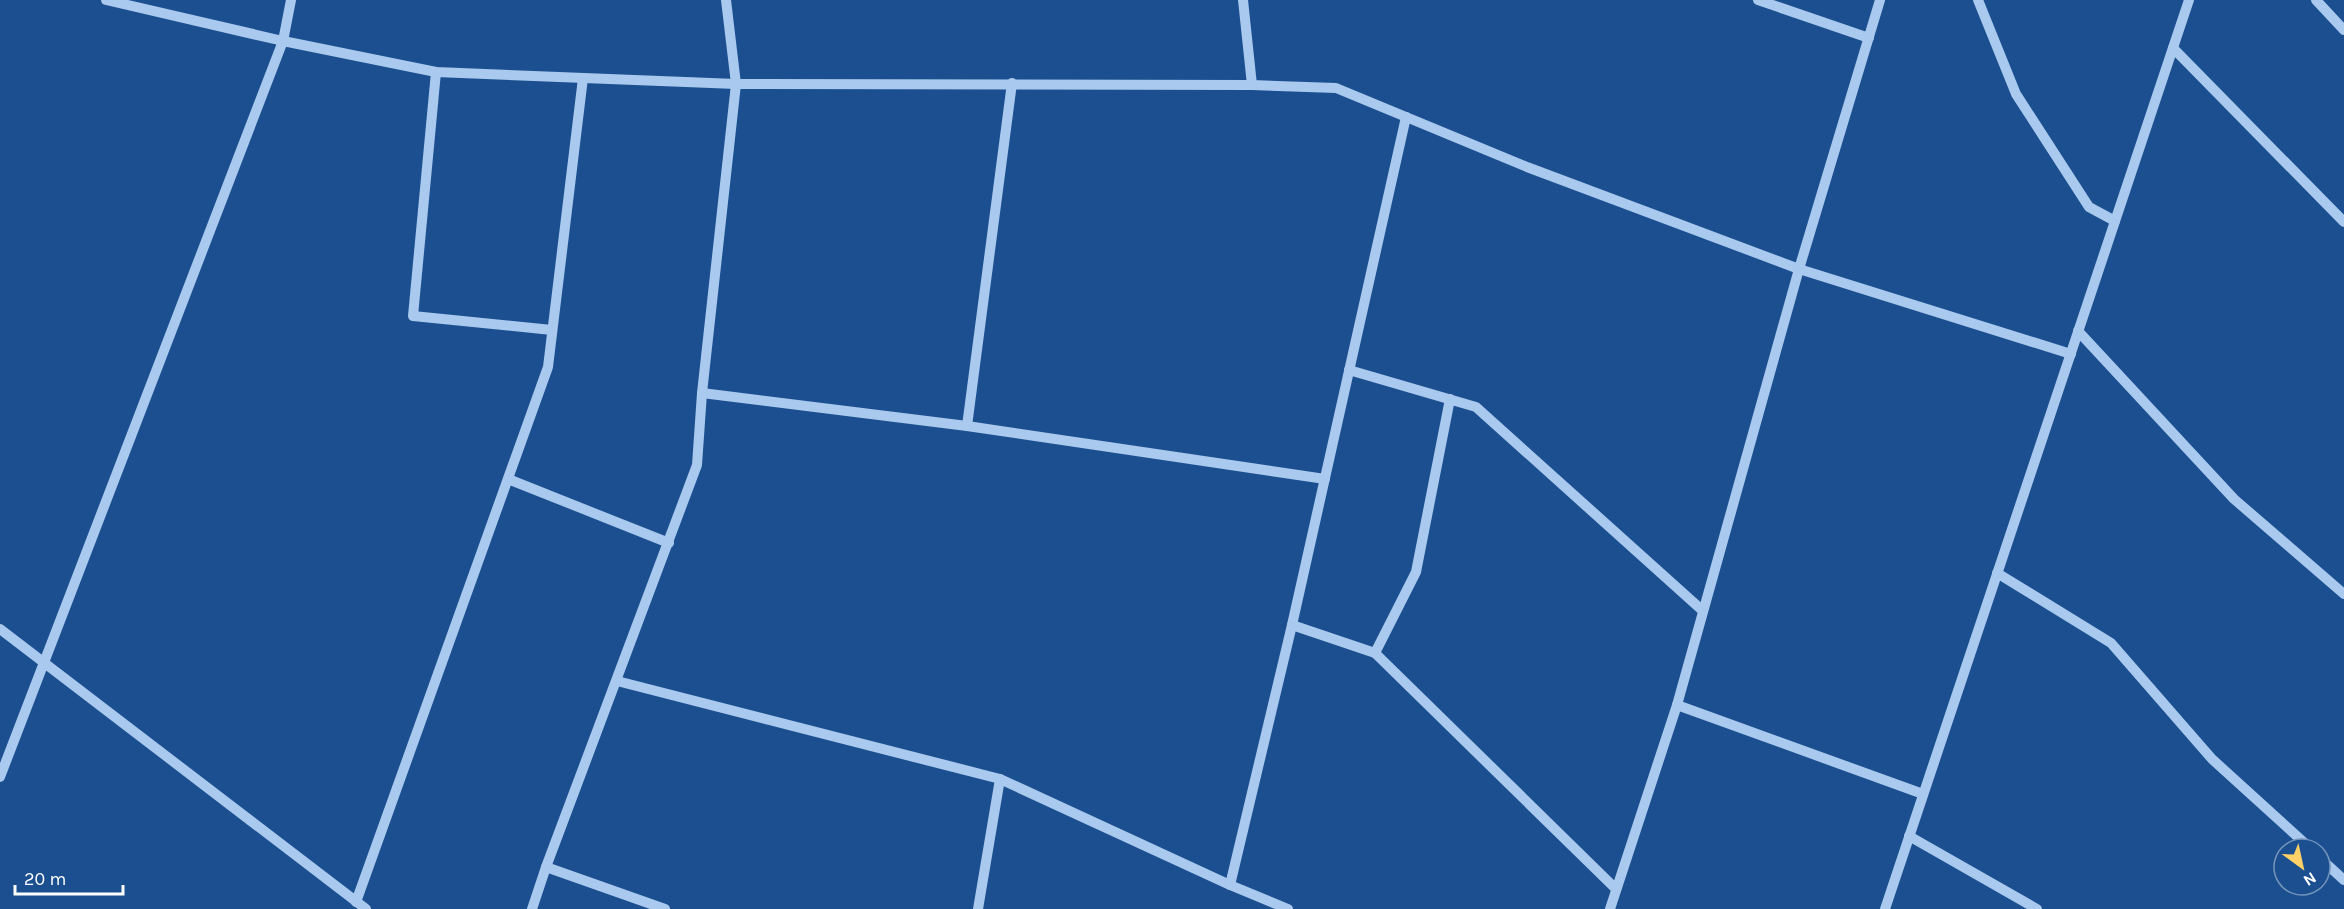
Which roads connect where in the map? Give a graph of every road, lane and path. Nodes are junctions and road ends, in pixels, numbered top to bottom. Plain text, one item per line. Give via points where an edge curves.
1 (106, 0) edge
2 (291, 0) edge
3 (726, 0) edge
4 (1243, 0) edge
5 (1758, 0) edge
6 (1881, 0) edge
7 (1978, 0) edge
8 (2189, 0) edge
9 (2316, 0) edge
10 (2344, 30) edge
11 (1869, 38) junction
12 (283, 41) junction
13 (2173, 48) junction
14 (436, 72) junction
15 (583, 78) junction
16 (1012, 83) junction
17 (736, 84) junction
18 (1252, 84) junction
19 (1406, 117) junction
20 (2115, 221) junction
21 (2344, 222) edge
22 (1799, 269) junction
23 (552, 330) junction
24 (2078, 331) junction
25 (2071, 354) junction
26 (1349, 370) junction
27 (702, 393) junction
28 (1450, 399) junction
29 (967, 426) junction
30 (507, 479) junction
31 (1325, 479) junction
32 (669, 543) junction
33 (1997, 573) junction
34 (2344, 594) edge
35 (1703, 611) junction
36 (1292, 625) junction
37 (0, 629) edge
38 (1376, 653) junction
39 (43, 662) junction
40 (617, 681) junction
41 (1677, 705) junction
42 (0, 777) edge
43 (1000, 779) junction
44 (1923, 794) junction
45 (1909, 836) junction
46 (2297, 837) edge
47 (546, 867) junction
48 (2332, 869) edge
49 (2344, 880) edge
50 (1230, 885) junction
51 (1616, 889) junction
52 (356, 902) junction
53 (366, 909) edge
54 (532, 909) edge
55 (665, 909) edge
56 (978, 909) edge
57 (1288, 909) edge
58 (1610, 909) edge
59 (1885, 909) edge
60 (2037, 909) edge

1 - 12 street
2 - 12 street
3 - 17 street
4 - 18 street
5 - 11 street
6 - 11 street
7 - 20 street via 2016,94 2089,207
8 - 13 street
9 - 10 street
11 - 22 street
12 - 14 street
12 - 39 street
13 - 20 street
13 - 21 street
14 - 15 street
14 - 23 street via 413,316
15 - 17 street
15 - 23 street
16 - 17 street
16 - 18 street
16 - 29 street
17 - 27 street
18 - 19 street via 1336,88
19 - 22 street
19 - 26 street
20 - 24 street
22 - 25 street
22 - 35 street
23 - 30 street via 548,367
24 - 25 street
24 - 34 street via 2234,499
25 - 33 street
26 - 28 street
26 - 31 street
27 - 29 street
27 - 32 street via 697,465
28 - 35 street via 1476,407
28 - 38 street via 1416,572
29 - 31 street
30 - 32 street
30 - 52 street
31 - 36 street
32 - 40 street
33 - 44 street
33 - 46 street via 2111,643 2212,759
35 - 41 street
36 - 38 street
36 - 50 street
37 - 39 street
38 - 51 street
39 - 42 street
39 - 52 street
40 - 43 street
40 - 47 street
41 - 44 street
41 - 51 street
43 - 50 street
43 - 56 street
44 - 45 street
45 - 59 street
45 - 60 street
47 - 54 street
47 - 55 street
48 - 49 street
50 - 57 street
51 - 58 street
52 - 53 street

